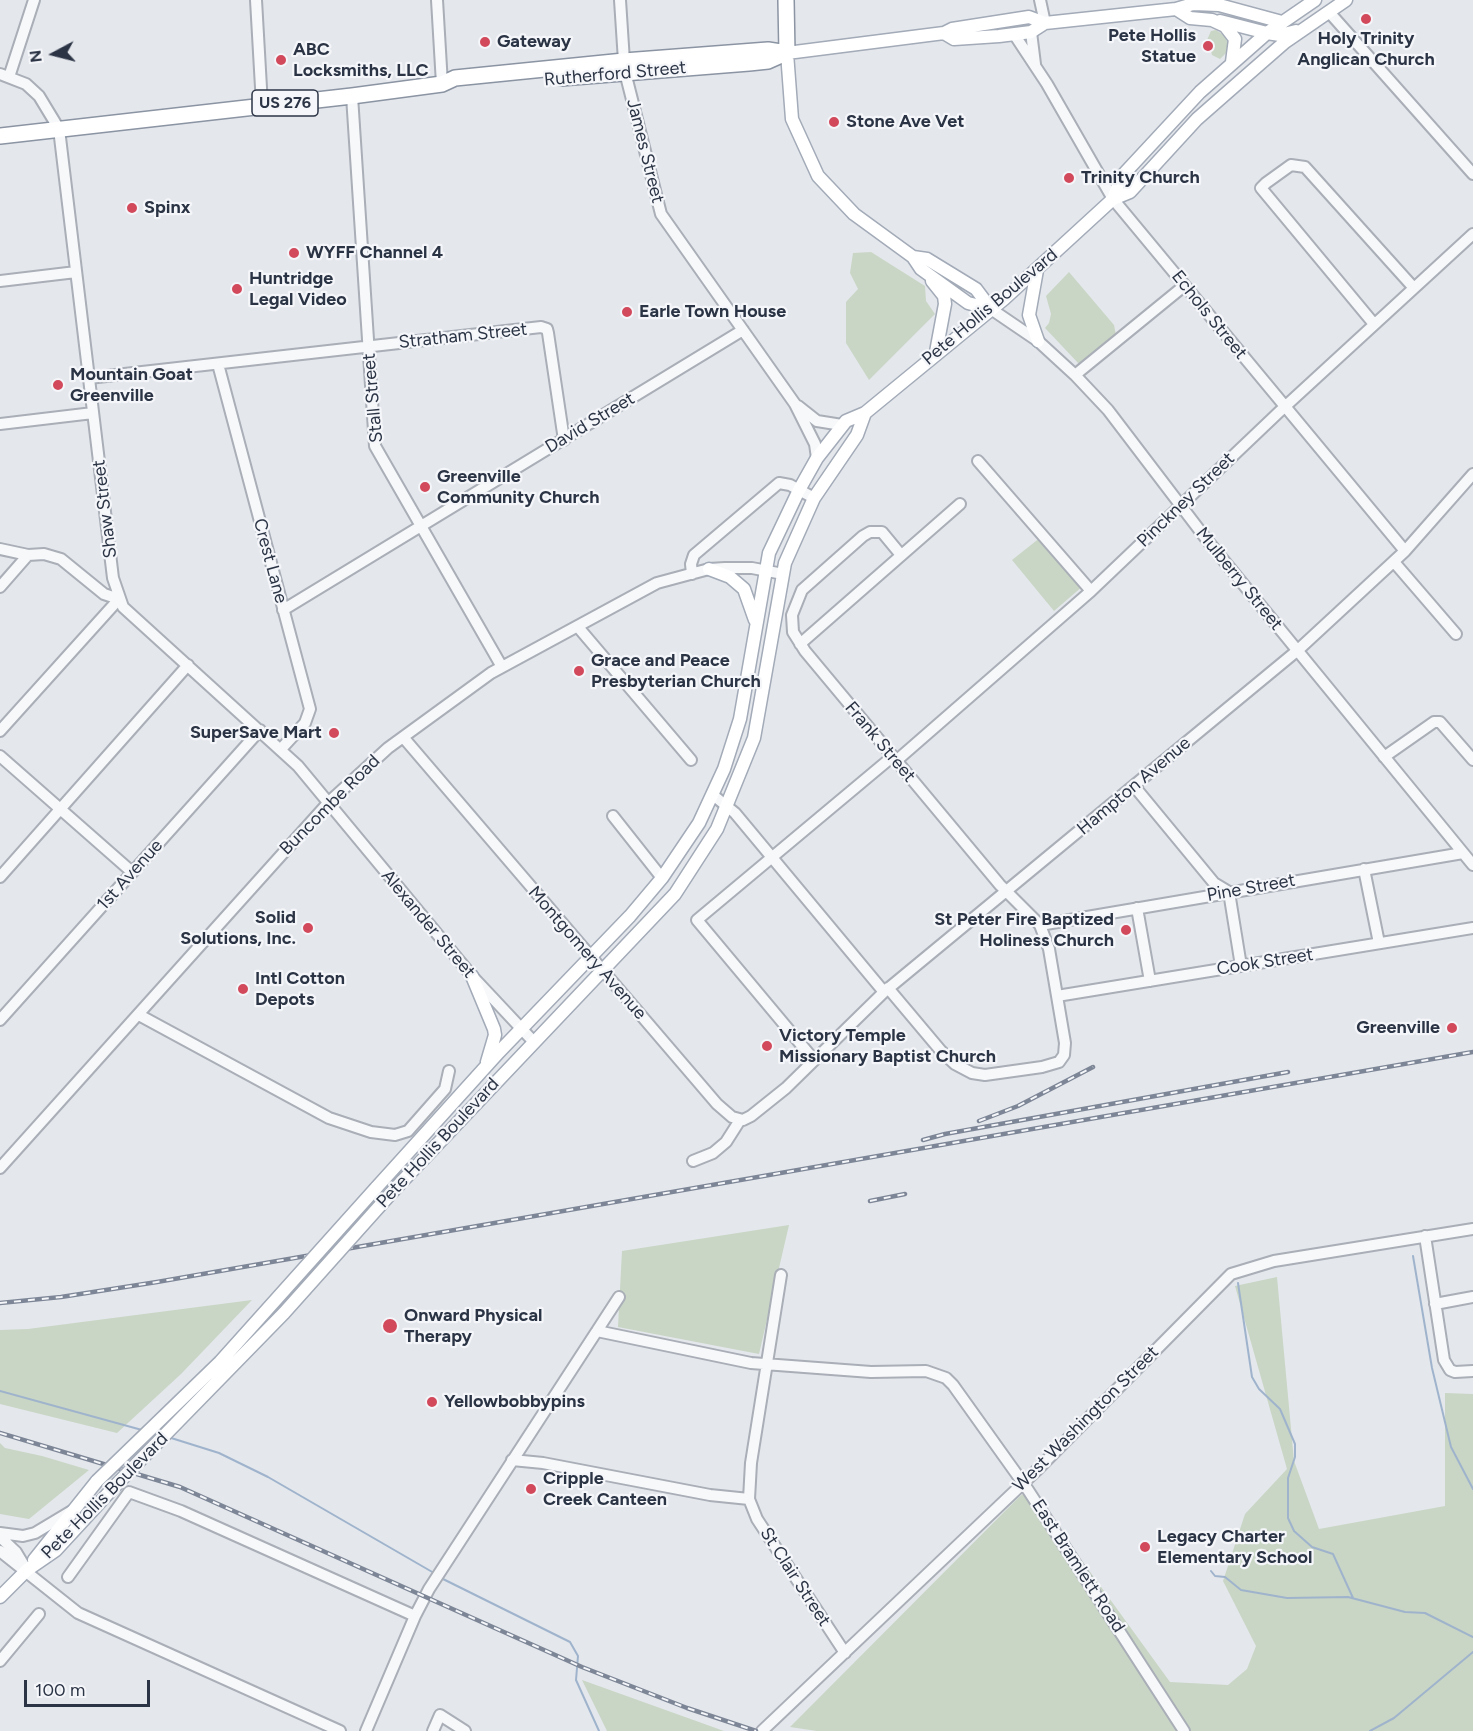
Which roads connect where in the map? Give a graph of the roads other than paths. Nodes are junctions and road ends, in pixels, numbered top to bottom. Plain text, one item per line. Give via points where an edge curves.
1 (34, 0) edge
2 (256, 0) edge
3 (437, 0) edge
4 (620, 0) edge
5 (786, 0) edge
6 (1040, 0) edge
7 (1315, 0) edge
8 (1346, 0) edge
9 (1220, 2) edge
10 (1176, 9) junction
11 (1329, 12) junction
12 (1212, 20) junction
13 (1282, 22) junction
14 (1045, 23) junction
15 (1302, 30) junction
16 (1030, 32) junction
17 (944, 33) junction
18 (1267, 33) junction
19 (1014, 34) junction
20 (787, 53) junction
21 (1232, 62) junction
22 (1035, 64) junction
23 (625, 66) junction
24 (5, 76) edge
25 (441, 84) junction
26 (352, 96) junction
27 (262, 105) junction
28 (59, 129) junction
29 (0, 136) edge
30 (1473, 174) edge
31 (1113, 199) junction
32 (1473, 234) edge
33 (913, 257) junction
34 (921, 269) junction
35 (1037, 270) junction
36 (76, 272) junction
37 (0, 281) edge
38 (1184, 286) junction
39 (1413, 287) junction
40 (991, 309) junction
41 (1374, 324) junction
42 (743, 330) junction
43 (1038, 341) junction
44 (368, 346) junction
45 (936, 352) junction
46 (218, 363) junction
47 (1075, 375) junction
48 (89, 378) junction
49 (795, 404) junction
50 (1285, 407) junction
51 (93, 413) junction
52 (866, 413) junction
53 (0, 424) edge
54 (842, 425) junction
55 (564, 440) junction
56 (818, 458) junction
57 (978, 461) dead end
58 (1473, 474) edge
59 (799, 490) junction
60 (814, 498) junction
61 (960, 504) dead end
62 (1180, 505) junction
63 (421, 526) junction
64 (0, 549) edge
65 (1405, 551) junction
66 (28, 555) junction
67 (901, 555) junction
68 (1394, 562) junction
69 (708, 570) junction
70 (766, 570) junction
71 (692, 574) junction
72 (783, 574) junction
73 (0, 587) edge
74 (1091, 591) junction
75 (119, 599) junction
76 (283, 610) junction
77 (756, 622) junction
78 (578, 627) junction
79 (1456, 634) dead end
80 (800, 644) junction
81 (1298, 650) junction
82 (188, 665) junction
83 (502, 667) junction
84 (260, 730) junction
85 (0, 731) edge
86 (403, 737) junction
87 (282, 749) junction
88 (0, 756) edge
89 (1384, 757) junction
90 (894, 759) junction
91 (692, 760) dead end
92 (1473, 760) edge
93 (1134, 786) junction
94 (713, 795) junction
95 (328, 802) junction
96 (728, 806) junction
97 (60, 809) junction
98 (613, 816) dead end
99 (1463, 853) junction
100 (772, 857) junction
101 (1473, 865) edge
102 (1365, 869) junction
103 (132, 872) junction
104 (0, 877) edge
105 (662, 878) junction
106 (1006, 892) junction
107 (1229, 892) junction
108 (1137, 908) junction
109 (1040, 925) junction
110 (1473, 928) edge
111 (1379, 943) junction
112 (591, 958) junction
113 (1241, 966) junction
114 (602, 971) junction
115 (472, 976) junction
116 (1150, 981) junction
117 (886, 990) junction
118 (1057, 996) junction
119 (139, 1015) junction
120 (1, 1017) edge
121 (522, 1029) junction
122 (533, 1041) junction
123 (814, 1060) junction
124 (484, 1069) junction
125 (449, 1071) dead end
126 (740, 1120) junction
127 (693, 1161) dead end
128 (0, 1168) edge
129 (1473, 1229) edge
130 (1425, 1236) junction
131 (782, 1275) dead end
132 (619, 1297) dead end
133 (1473, 1297) edge
134 (1435, 1304) junction
135 (597, 1331) junction
136 (766, 1365) junction
137 (1473, 1371) edge
138 (512, 1460) junction
139 (1023, 1483) junction
140 (749, 1499) junction
141 (75, 1509) junction
142 (0, 1535) edge
143 (0, 1551) edge
144 (27, 1570) junction
145 (68, 1577) dead end
146 (0, 1597) edge
147 (39, 1614) dead end
148 (415, 1616) junction
149 (845, 1653) junction
150 (0, 1661) edge
151 (340, 1731) edge
152 (366, 1731) edge
153 (433, 1731) edge
154 (465, 1731) edge
155 (762, 1731) edge
156 (1184, 1731) edge

1 - 24 street
2 - 27 street
3 - 25 street
4 - 23 street, James Street
5 - 20 highway
6 - 14 street
7 - 13 main road, Pete Hollis Boulevard
8 - 11 main road, Pete Hollis Boulevard
9 - 10 main road, Rutherford Street
9 - 13 main road, Rutherford Street
10 - 12 main road via 1190,18
10 - 14 main road, Rutherford Street
11 - 15 main road, Pete Hollis Boulevard
11 - 30 street
12 - 18 main road
12 - 21 main road via 1233,34 1236,45
13 - 18 main road, Pete Hollis Boulevard
14 - 16 main road, Rutherford Street
14 - 17 main road, Rutherford Street via 1029,17 952,28
15 - 18 main road via 1280,35
15 - 31 main road, Pete Hollis Boulevard via 1197,119 1130,192
16 - 19 main road, Rutherford Street
16 - 22 street, Echols Street
17 - 19 main road, Rutherford Street via 954,39
17 - 20 main road, Rutherford Street
18 - 21 main road, Pete Hollis Boulevard
19 - 22 street, Echols Street
20 - 23 highway, Rutherford Street / US 276 via 768,50
20 - 33 main road via 792,119 818,176 854,214
21 - 31 main road, Pete Hollis Boulevard via 1121,177
22 - 31 street, Echols Street
23 - 25 highway, Rutherford Street / US 276 via 455,78
23 - 42 street, James Street via 661,214
24 - 28 street via 26,84 39,96
25 - 26 highway, Rutherford Street / US 276
26 - 27 highway, Rutherford Street / US 276
26 - 44 street, Stall Street
27 - 28 highway, Rutherford Street / US 276
28 - 29 highway, US 276
28 - 36 street, Shaw Street
31 - 35 main road, Pete Hollis Boulevard
31 - 38 street, Echols Street
32 - 39 street, Pinckney Street
33 - 34 main road
33 - 40 main road via 927,259 976,289
34 - 40 main road via 968,303
34 - 45 main road via 944,296 944,318
35 - 40 main road, Pete Hollis Boulevard
35 - 43 main road via 1029,315
36 - 37 street
36 - 48 street, Shaw Street
38 - 47 street
38 - 50 street, Echols Street
39 - 41 street, Pinckney Street
39 - 41 street via 1305,167 1286,167 1262,188
40 - 43 street, Mulberry Street
40 - 45 main road, Pete Hollis Boulevard
41 - 50 street, Pinckney Street
42 - 49 street, James Street
42 - 55 street, David Street
43 - 47 street, Mulberry Street
44 - 46 street, Stratham Street
44 - 55 street, Stratham Street via 547,329
44 - 63 street, Stall Street via 375,446
45 - 52 main road, Pete Hollis Boulevard
46 - 48 street, Stratham Street
46 - 76 street, Crest Lane
47 - 62 street, Mulberry Street via 1108,410
48 - 51 street, Shaw Street
49 - 54 street, James Street via 817,421
49 - 56 street, James Street
50 - 62 street, Pinckney Street
50 - 65 street, Echols Street
51 - 53 street
51 - 75 street, Shaw Street via 113,578
52 - 54 main road, Pete Hollis Boulevard
52 - 60 main road, Pete Hollis Boulevard via 857,435
54 - 56 main road, Pete Hollis Boulevard
55 - 63 street, David Street
56 - 59 main road, Pete Hollis Boulevard
57 - 74 street
58 - 65 street, Hampton Avenue
59 - 60 street
59 - 70 main road, Pete Hollis Boulevard via 769,553
59 - 71 street via 779,483 766,493 694,555
60 - 72 main road, Pete Hollis Boulevard
61 - 67 street
62 - 74 street, Pinckney Street
62 - 81 street, Mulberry Street
63 - 76 street, David Street
63 - 83 street, Stall Street
64 - 66 street
65 - 68 street, Hampton Avenue
66 - 73 street
66 - 75 street via 61,559 104,594
67 - 80 street
67 - 80 street, Frank Street via 877,531 863,536 797,598 793,632
68 - 79 street
68 - 81 street, Hampton Avenue
69 - 70 street, Buncombe Road
69 - 71 street, Buncombe Road
69 - 77 main road via 730,577 744,589
70 - 72 street, Buncombe Road
70 - 77 main road, Pete Hollis Boulevard
71 - 78 street, Buncombe Road via 657,584
72 - 96 main road, Pete Hollis Boulevard via 754,738
74 - 90 street, Pinckney Street
75 - 82 street, Shaw Street via 132,616
75 - 85 street
76 - 87 street, Crest Lane via 310,713
77 - 94 main road, Pete Hollis Boulevard via 740,719
78 - 83 street, Buncombe Road
78 - 91 street
80 - 90 street, Frank Street
81 - 89 street, Mulberry Street
81 - 93 street, Hampton Avenue
82 - 84 street, Shaw Street
82 - 97 street
83 - 86 street, Buncombe Road
84 - 87 street, Shaw Street
84 - 103 street, 1st Avenue
86 - 95 street, Buncombe Road
86 - 112 street, Montgomery Avenue
87 - 95 street, Shaw Street
88 - 97 street
89 - 92 street via 1440,722
89 - 99 street, Mulberry Street
90 - 100 street, Pinckney Street
90 - 106 street, Frank Street
93 - 106 street, Hampton Avenue
93 - 107 street via 1214,883
94 - 96 street
94 - 105 main road, Pete Hollis Boulevard
95 - 115 street, Alexander Street
95 - 119 street, Buncombe Road
96 - 100 street
96 - 114 main road, Pete Hollis Boulevard via 675,894
97 - 103 street
97 - 104 street
98 - 105 street
99 - 101 street, Mulberry Street
99 - 102 street, Pine Street
100 - 117 street
100 - 123 street, Pinckney Street via 697,920
102 - 107 street, Pine Street
102 - 111 street
103 - 120 street, 1st Avenue
105 - 112 main road, Pete Hollis Boulevard
106 - 109 street, Frank Street
106 - 117 street, Hampton Avenue
107 - 108 street, Pine Street
107 - 113 street
108 - 109 street, Pine Street
108 - 116 street
109 - 118 street, Frank Street
110 - 111 street, Cook Street
111 - 113 street, Cook Street
112 - 114 street, Montgomery Avenue
112 - 121 main road, Pete Hollis Boulevard
113 - 116 street, Cook Street
114 - 122 main road, Pete Hollis Boulevard
114 - 126 street, Montgomery Avenue via 717,1104
115 - 121 street, Alexander Street
115 - 124 main road via 495,1035
116 - 118 street, Cook Street
117 - 118 street, Frank Street via 955,1064 985,1075 1059,1062 1065,1043
117 - 123 street, Hampton Avenue
119 - 125 street via 329,1118 371,1132 394,1135 408,1131 445,1089
119 - 128 street, Buncombe Road
121 - 122 street, Alexander Street
121 - 124 main road, Pete Hollis Boulevard
122 - 144 main road, Pete Hollis Boulevard, bridge via 284,1313 56,1550
123 - 126 street, Hampton Avenue via 786,1088
124 - 141 main road, Pete Hollis Boulevard, bridge via 220,1362 97,1481
126 - 127 street via 726,1142 713,1153
129 - 130 street, West Washington Street
130 - 134 street
130 - 139 street, West Washington Street via 1274,1261 1231,1274
131 - 136 street
132 - 135 street
133 - 134 street
134 - 137 street via 1447,1366 1455,1372
135 - 136 street, East Bramlett Road
135 - 138 street
136 - 139 street, East Bramlett Road via 871,1372 927,1371 940,1375 953,1385
136 - 140 street
138 - 140 street
138 - 148 street
139 - 149 street, West Washington Street
139 - 156 street, East Bramlett Road
140 - 149 street, St Clair Street via 757,1519
141 - 142 street via 35,1533
141 - 144 main road, Pete Hollis Boulevard
142 - 144 street
143 - 144 street
144 - 146 main road
144 - 151 street via 54,1597 78,1613
145 - 148 street via 129,1492 182,1511
147 - 150 street
148 - 152 street
149 - 155 street, West Washington Street
153 - 154 street via 440,1715

